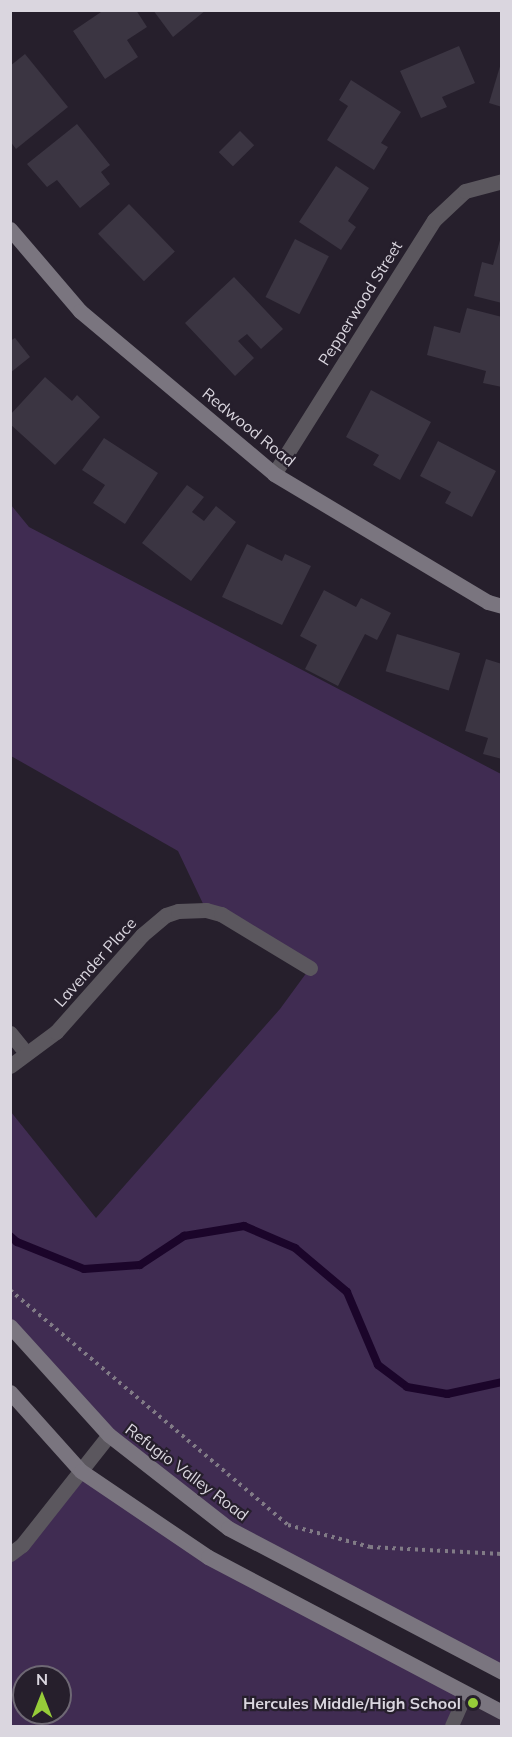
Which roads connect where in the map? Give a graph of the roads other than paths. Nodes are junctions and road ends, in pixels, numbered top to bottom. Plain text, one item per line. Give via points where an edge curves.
1 (501, 181) edge
2 (10, 229) edge
3 (274, 474) junction
4 (501, 606) edge
5 (310, 968) dead end
6 (10, 1033) edge
7 (26, 1053) junction
8 (10, 1066) edge
9 (10, 1326) edge
10 (10, 1392) edge
11 (109, 1435) junction
12 (81, 1471) junction
13 (10, 1554) edge
14 (501, 1672) edge
15 (466, 1694) junction
16 (501, 1712) edge
17 (452, 1726) edge

1 - 3 street, Pepperwood Street via 465,191 434,220
2 - 3 street, Redwood Road via 80,311
3 - 4 street, Redwood Road via 488,602
5 - 7 street, Lavender Place via 221,914 178,911 166,915 142,935 56,1032
6 - 7 street
7 - 8 street, Lavender Place
9 - 11 street, Refugio Valley Road
10 - 12 street
11 - 12 street
11 - 14 street, Refugio Valley Road via 228,1528
12 - 13 street via 22,1545
12 - 15 street via 208,1557
15 - 16 street
15 - 17 lane

